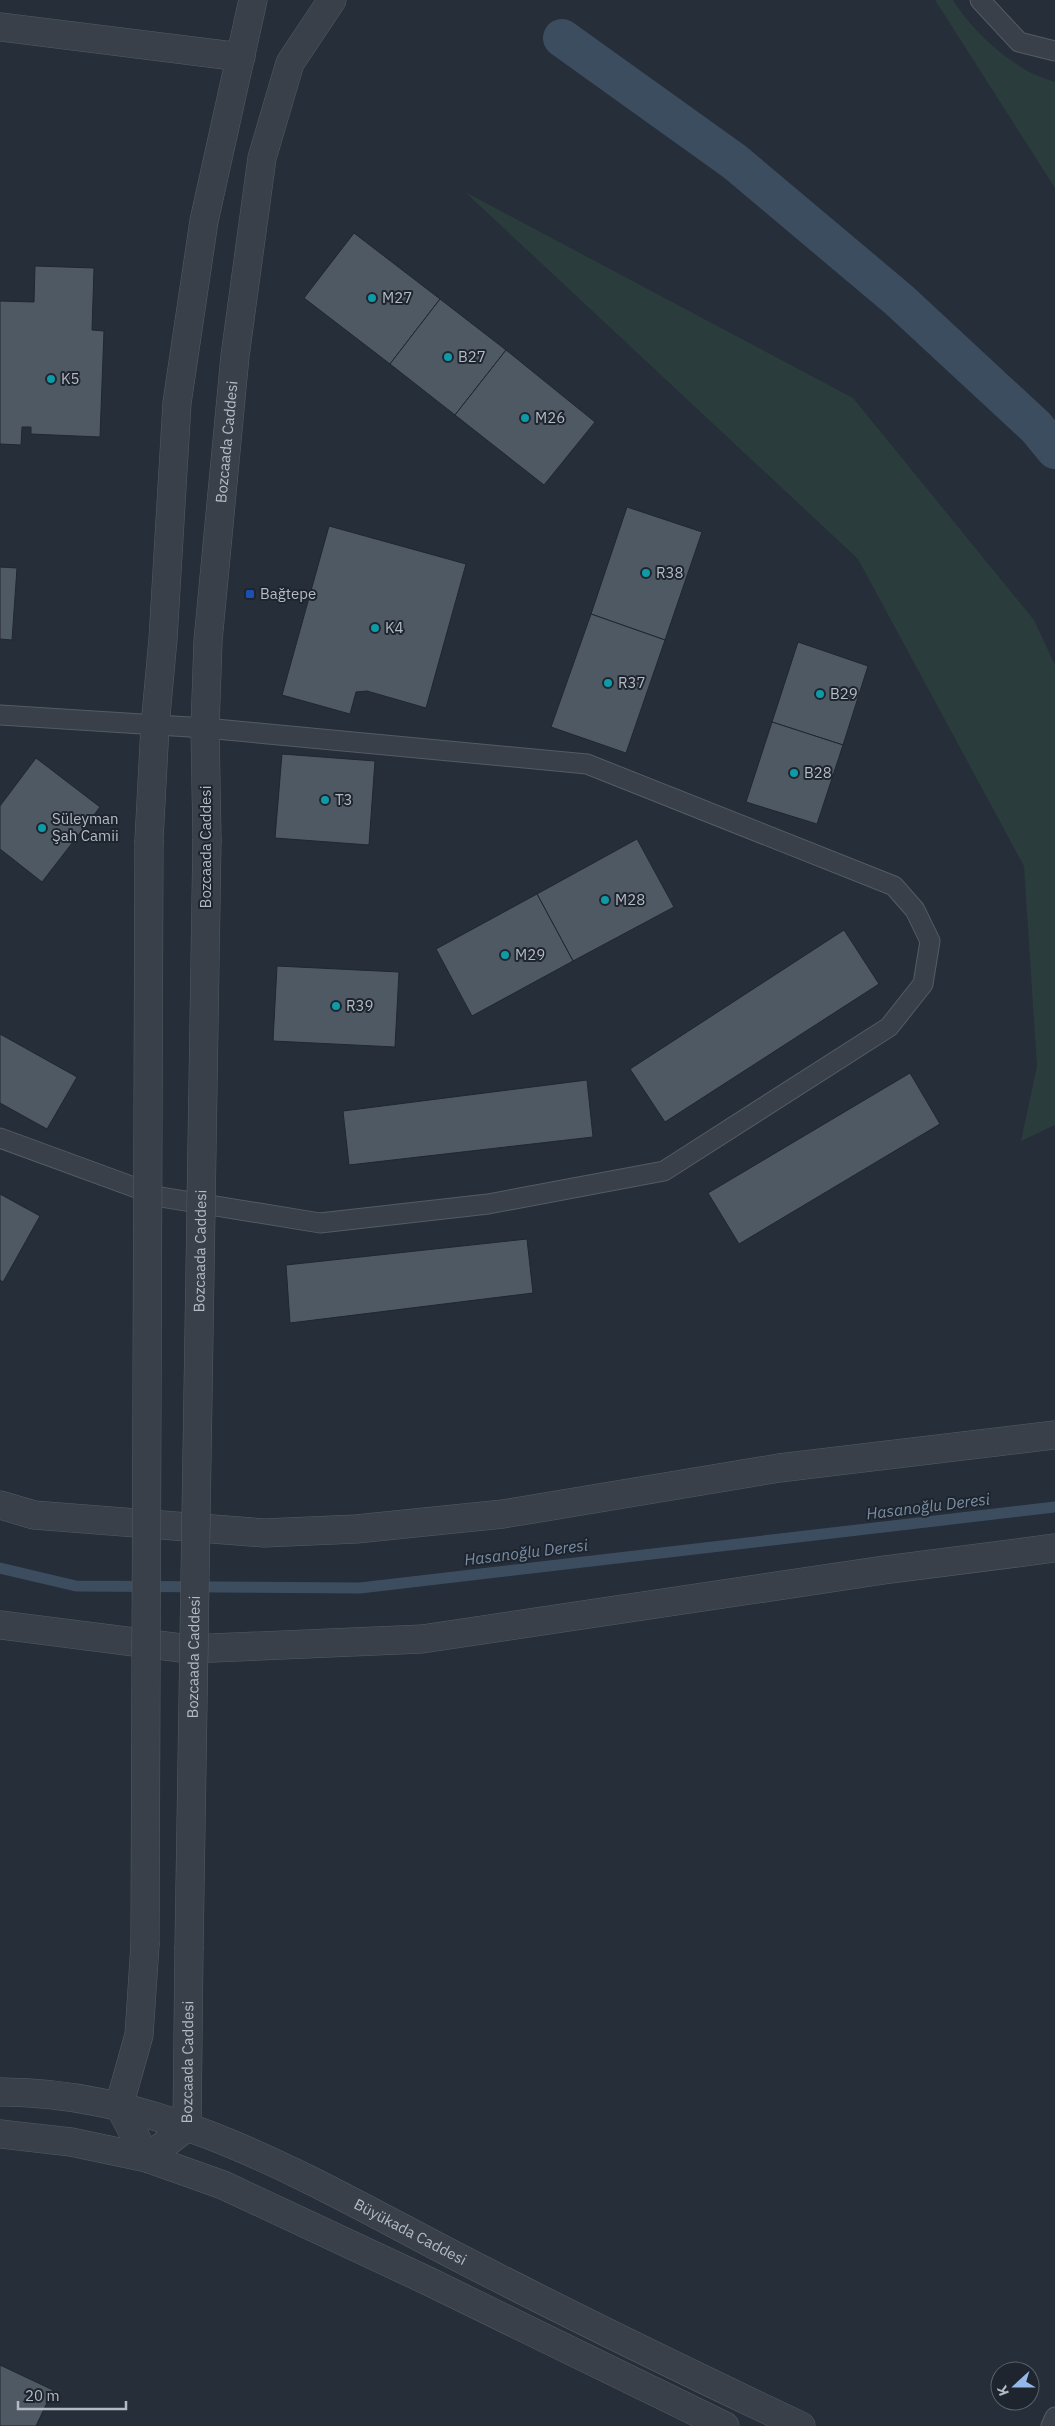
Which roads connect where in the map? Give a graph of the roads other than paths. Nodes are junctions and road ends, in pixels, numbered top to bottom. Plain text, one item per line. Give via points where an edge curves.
1 (254, 0) edge
2 (332, 0) edge
3 (980, 0) edge
4 (0, 27) edge
5 (1055, 51) edge
6 (241, 56) junction
7 (0, 715) edge
8 (155, 726) junction
9 (205, 728) junction
10 (0, 1138) edge
11 (1055, 1435) edge
12 (0, 1505) edge
13 (1055, 1548) edge
14 (0, 1625) edge
15 (0, 2092) edge
16 (119, 2106) junction
17 (187, 2127) junction
18 (0, 2134) edge
19 (147, 2158) junction
20 (1055, 2417) edge
21 (725, 2426) edge
22 (801, 2426) edge
23 (1051, 2426) edge

1 - 6 street
2 - 9 street, Bozcaada Caddesi via 290,63 262,158 235,356 208,641
3 - 5 lane via 1019,42
4 - 6 street
6 - 8 street via 204,221 177,403
7 - 8 lane
8 - 9 lane
8 - 16 street, bridge via 150,840 145,1945 139,2035
9 - 10 lane via 586,764 894,886 915,910 930,941 923,984 889,1027 664,1172 488,1204 320,1223 161,1197
9 - 17 street, Bozcaada Caddesi, bridge via 207,839
11 - 12 street via 779,1468 504,1514 356,1529 264,1533 34,1515
13 - 14 street via 422,1639 189,1649
15 - 16 street, Büyükada Caddesi via 33,2092
16 - 17 street, Büyükada Caddesi
16 - 19 street
17 - 19 street, Bozcaada Caddesi
17 - 22 street, Büyükada Caddesi via 263,2158 618,2340
18 - 19 street via 71,2142
19 - 21 street via 223,2185
20 - 23 lane

